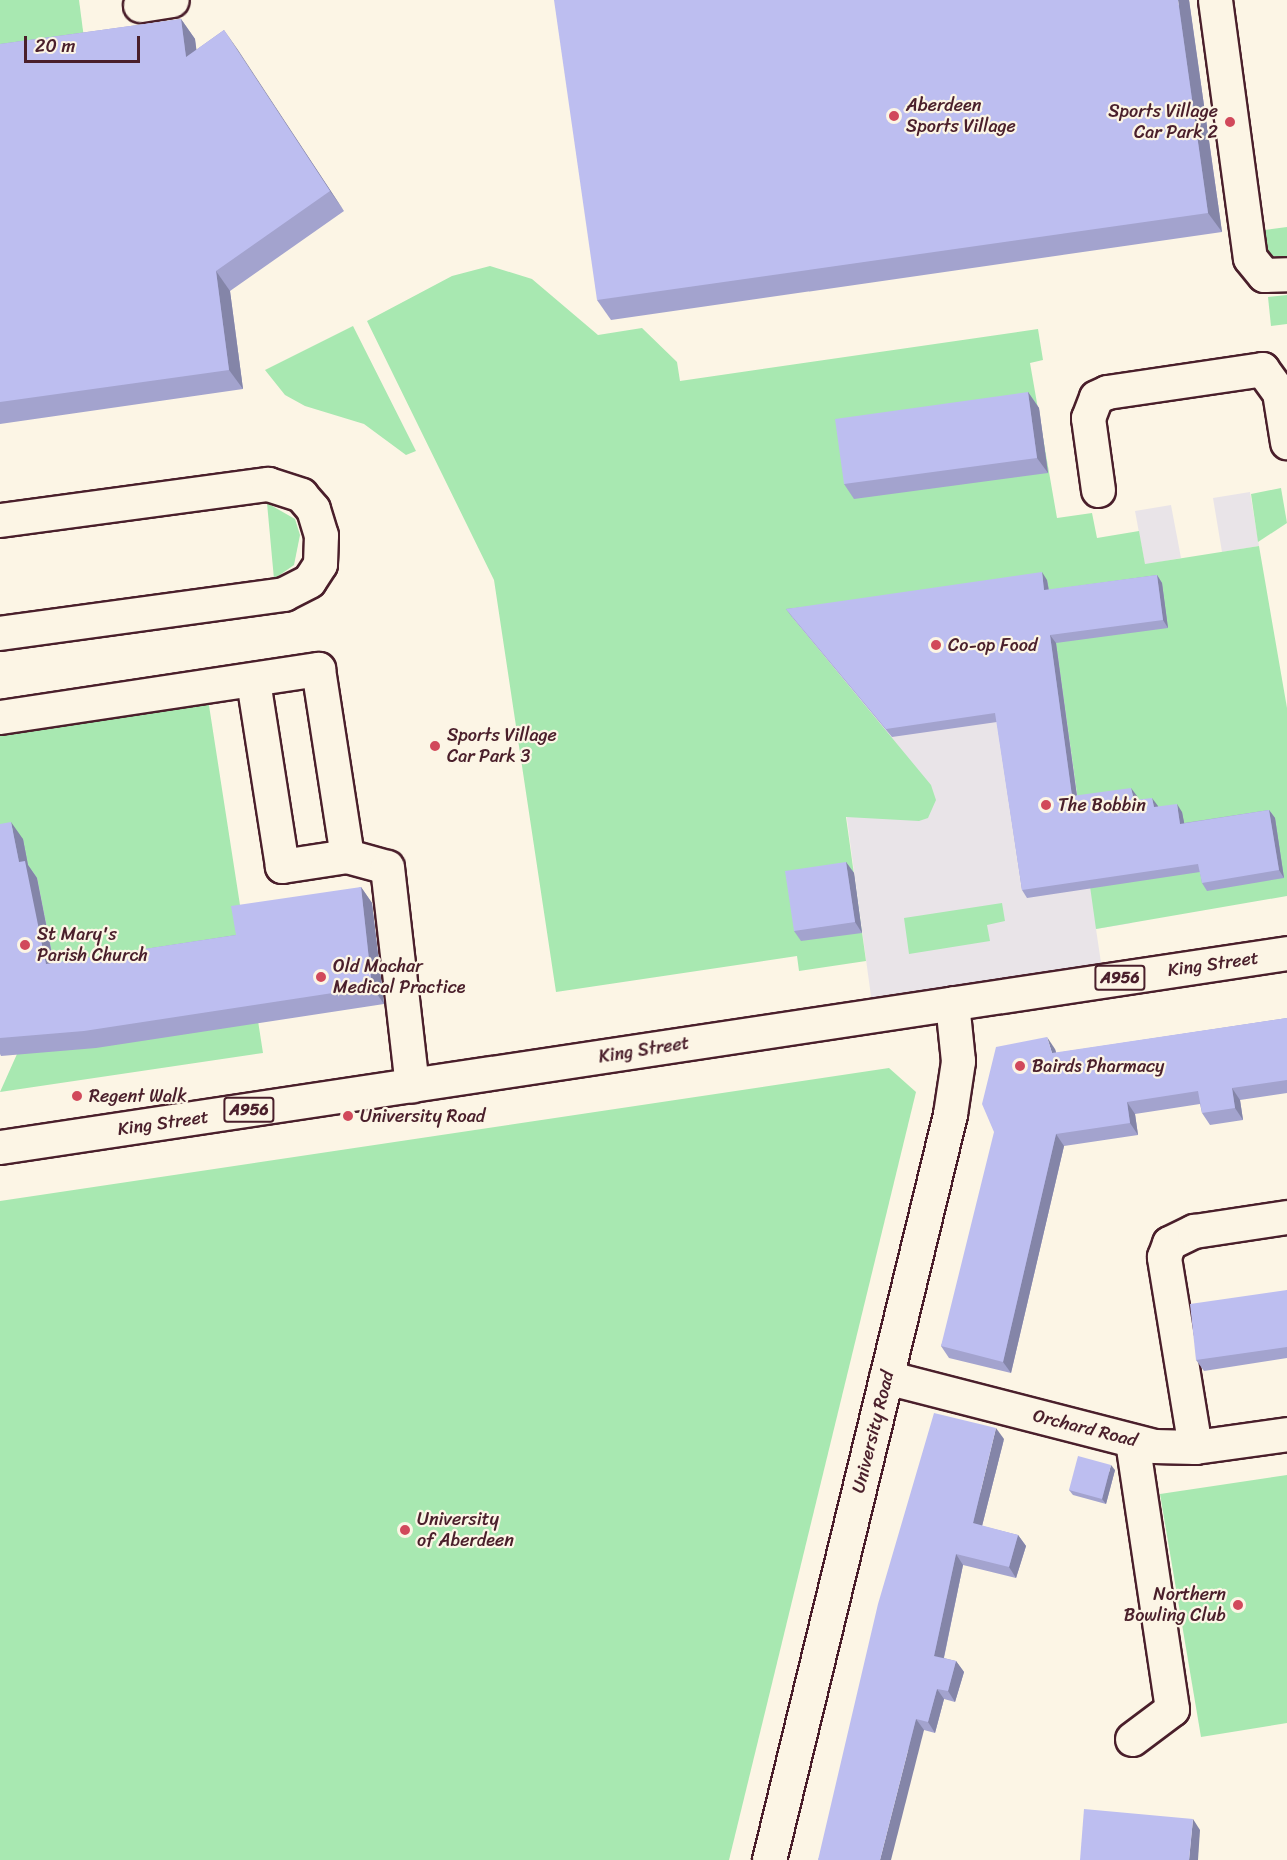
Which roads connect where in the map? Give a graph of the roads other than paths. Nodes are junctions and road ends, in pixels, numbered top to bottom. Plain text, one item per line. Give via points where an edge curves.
1 (172, 0) edge
2 (1215, 0) edge
3 (140, 5) dead end
4 (1287, 274) edge
5 (1287, 442) edge
6 (1098, 490) dead end
7 (0, 520) edge
8 (0, 633) edge
9 (254, 680) junction
10 (0, 717) edge
11 (347, 856) junction
12 (1287, 953) edge
13 (952, 1003) junction
14 (412, 1086) junction
15 (0, 1147) edge
16 (1287, 1217) edge
17 (886, 1377) junction
18 (1287, 1434) edge
19 (1131, 1441) junction
20 (1195, 1447) junction
21 (1132, 1739) dead end
22 (769, 1860) edge

1 - 3 street
2 - 4 street via 1250,258 1264,275
5 - 6 street via 1279,393 1262,369 1107,392 1096,397 1088,418
7 - 8 street via 268,484 301,495 313,509 321,535 315,573 284,594
9 - 10 street
9 - 11 street via 282,866
9 - 11 street via 318,669
11 - 14 street via 387,867
12 - 13 street, King Street / A956
13 - 14 street, King Street / A956
13 - 17 street, University Road via 958,1058 954,1094
14 - 15 street, King Street / A956
16 - 20 street via 1194,1231 1169,1243 1164,1257
17 - 19 street, Orchard Road
17 - 22 street, University Road
18 - 20 street, Orchard Road
19 - 20 street, Orchard Road
19 - 21 street via 1172,1709

